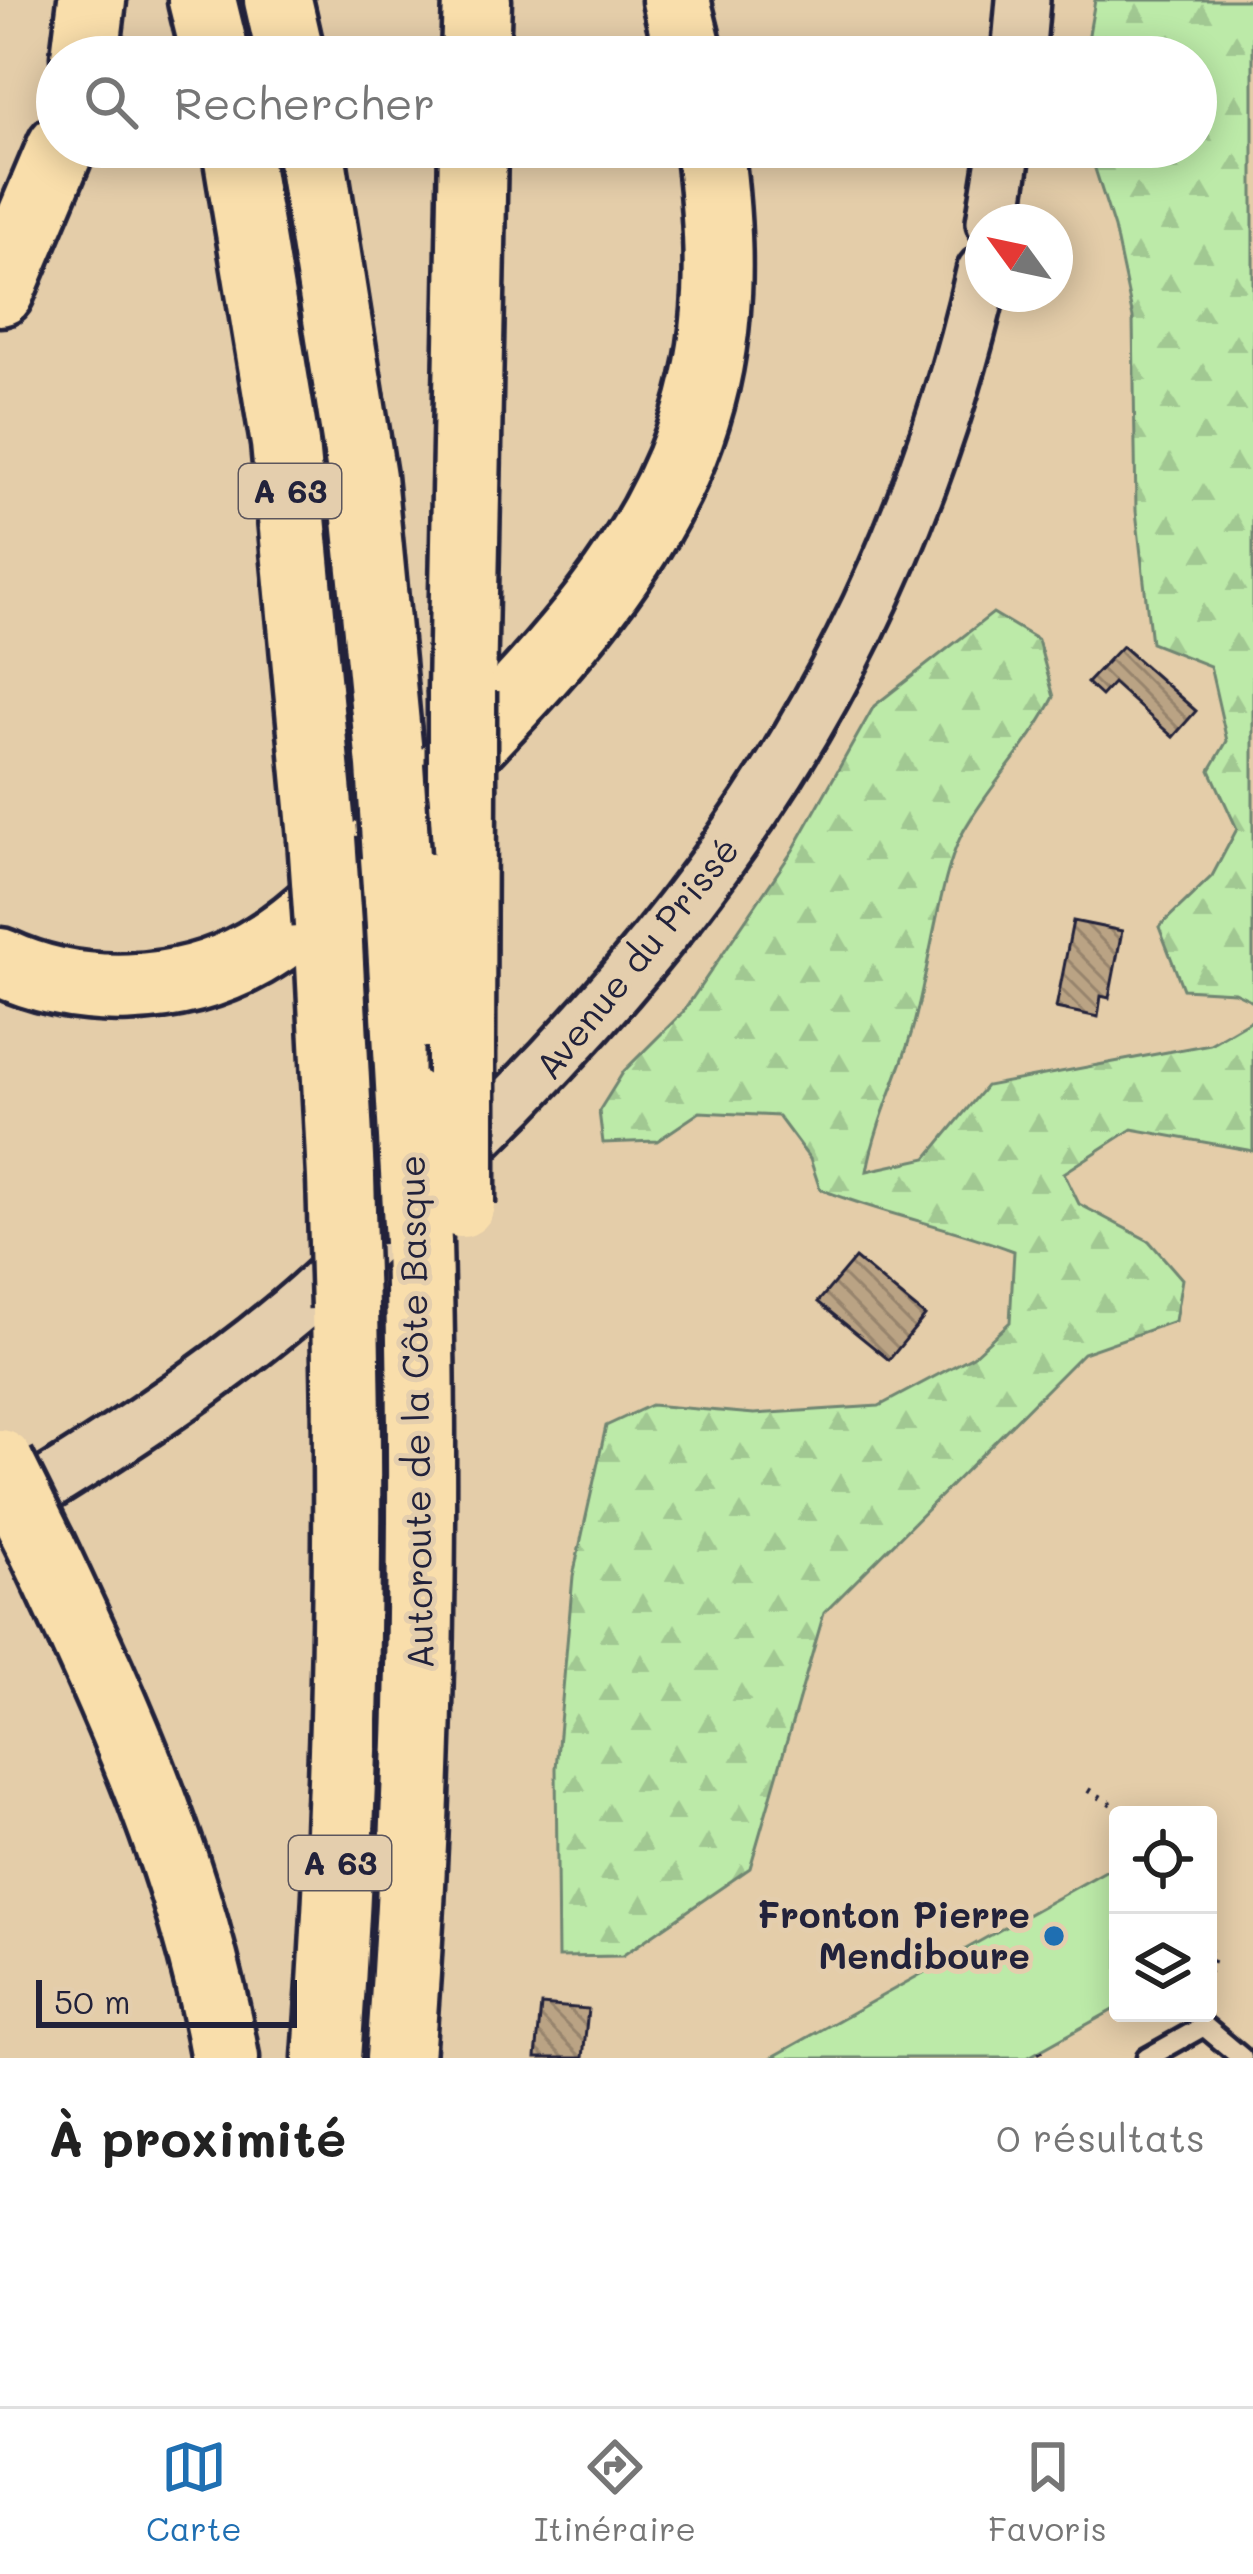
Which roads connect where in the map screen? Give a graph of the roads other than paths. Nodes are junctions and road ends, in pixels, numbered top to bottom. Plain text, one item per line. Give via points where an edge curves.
1 (92, 0) edge
2 (202, 0) edge
3 (278, 0) edge
4 (476, 0) edge
5 (676, 0) edge
6 (1023, 0) edge
7 (88, 36) edge
8 (211, 36) edge
9 (286, 36) edge
10 (475, 36) edge
11 (685, 36) edge
12 (1020, 36) edge
13 (52, 168) edge
14 (239, 168) edge
15 (313, 168) edge
16 (473, 168) edge
17 (711, 168) edge
18 (1002, 168) edge
19 (996, 204) edge
20 (0, 292) edge
21 (971, 312) edge
22 (0, 962) edge
23 (440, 1223) junction
24 (0, 1463) edge
25 (21, 1531) edge
26 (226, 2058) edge
27 (327, 2058) edge
28 (400, 2058) edge
29 (1147, 2058) edge
30 (1242, 2058) edge

1 - 7 highway
2 - 8 highway
3 - 9 highway
4 - 10 highway
5 - 11 highway
6 - 12 main road
13 - 20 highway
14 - 27 highway, Autoroute de la Côte Basque / A 63, bridge via 285,443 322,838 341,1177 350,1516
15 - 23 highway, Autoroute de la Côte Basque / A 63, bridge via 362,477 410,1102
16 - 23 highway, bridge via 461,1047
17 - 22 highway via 719,292 705,387 642,540 572,634 347,879 253,955 181,979 114,988
18 - 19 main road
21 - 25 main road, Avenue du Prissé via 922,481 856,635 772,785 689,906 529,1089 295,1309
23 - 28 highway, Autoroute de la Côte Basque / A 63 via 422,1544 418,1826
24 - 25 highway, bridge
25 - 26 highway via 130,1734 201,1934
29 - 30 lane via 1204,2026

